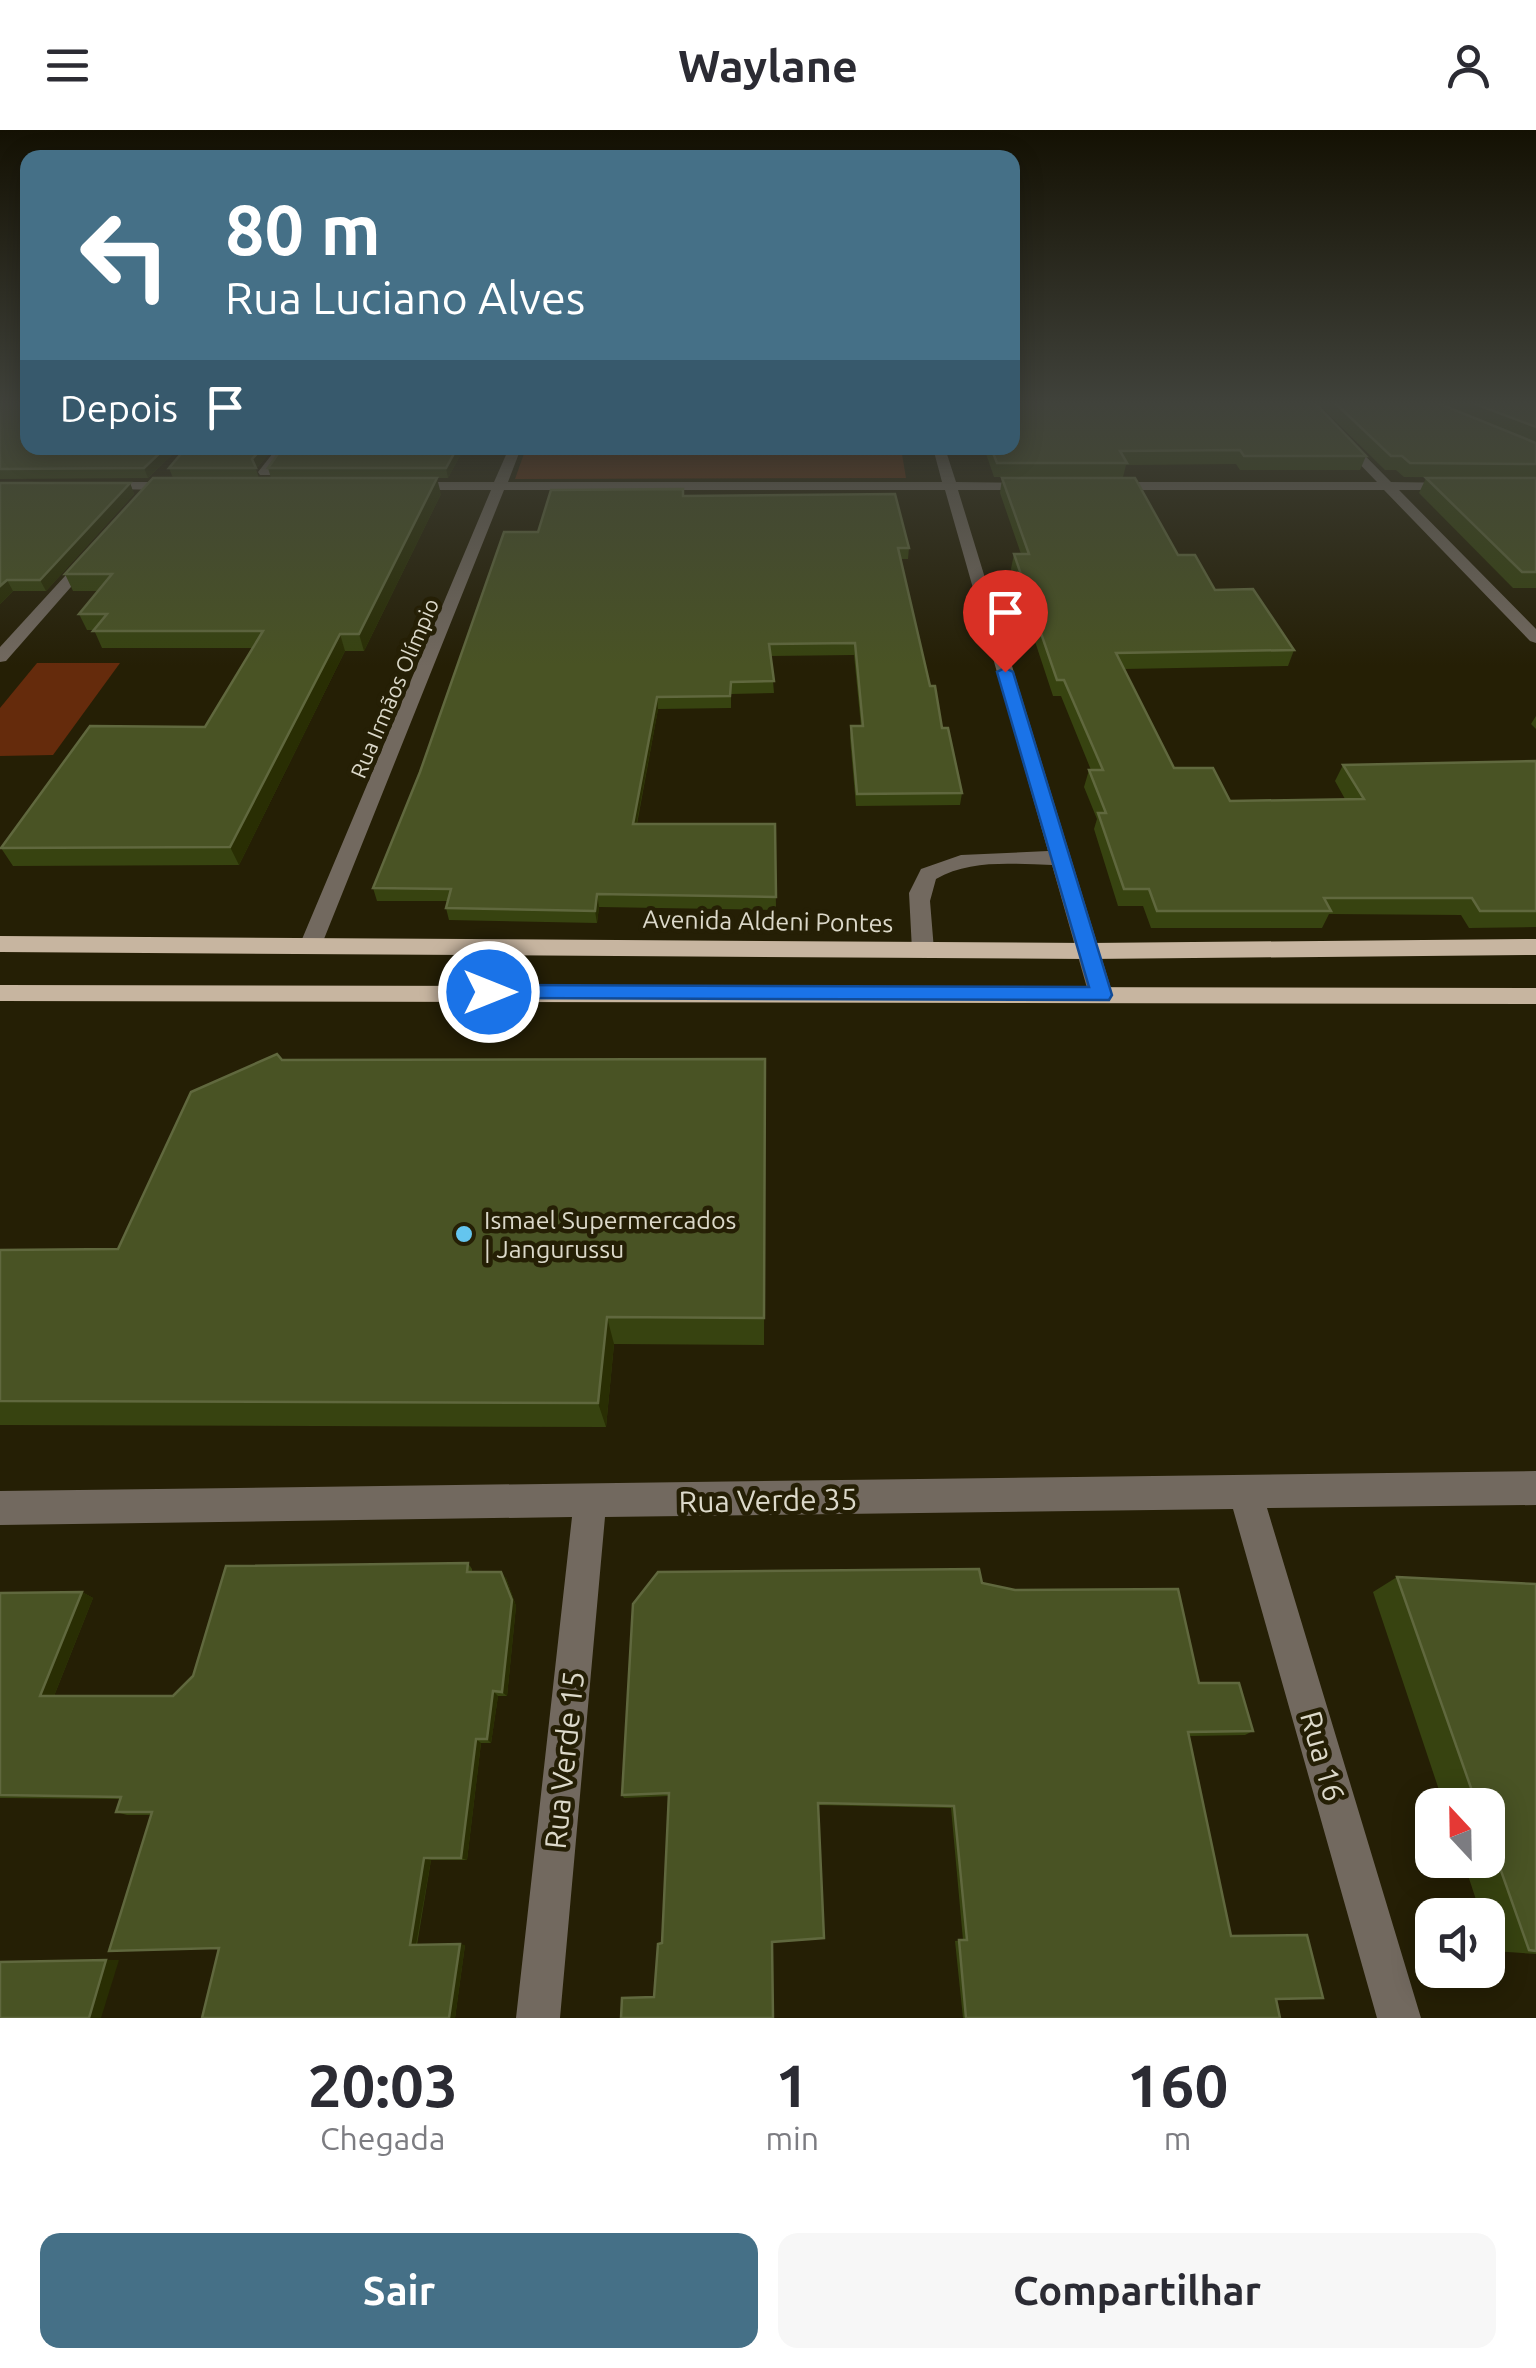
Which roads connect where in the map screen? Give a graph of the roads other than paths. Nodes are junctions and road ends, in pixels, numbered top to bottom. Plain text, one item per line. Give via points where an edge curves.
1 (150, 490) edge
2 (500, 490) edge
3 (951, 490) edge
4 (1393, 490) edge
5 (141, 500) edge
6 (102, 543) edge
7 (1536, 638) edge
8 (0, 658) edge
9 (1061, 858) junction
10 (0, 944) edge
11 (311, 944) junction
12 (1536, 947) edge
13 (923, 950) junction
14 (1088, 951) junction
15 (0, 993) edge
16 (1102, 995) junction
17 (1536, 996) edge
18 (1536, 1488) edge
19 (1246, 1494) junction
20 (590, 1502) junction
21 (0, 1508) edge
22 (538, 2018) edge
23 (1399, 2018) edge

1 - 5 street
2 - 11 street, Rua Irmãos Olímpio
3 - 9 street
4 - 7 street
6 - 8 street
9 - 13 street via 976,859 933,870 919,896
9 - 14 street
10 - 11 main road, Avenida Aldeni Pontes
11 - 13 main road, Avenida Aldeni Pontes
12 - 14 main road, Avenida Aldeni Pontes
13 - 14 main road, Avenida Aldeni Pontes
14 - 16 street
15 - 16 main road
16 - 17 main road
18 - 19 street, Rua Verde 35
19 - 20 street, Rua Verde 35
19 - 23 street, Rua 16
20 - 21 street, Rua Verde 35
20 - 22 street, Rua Verde 15

